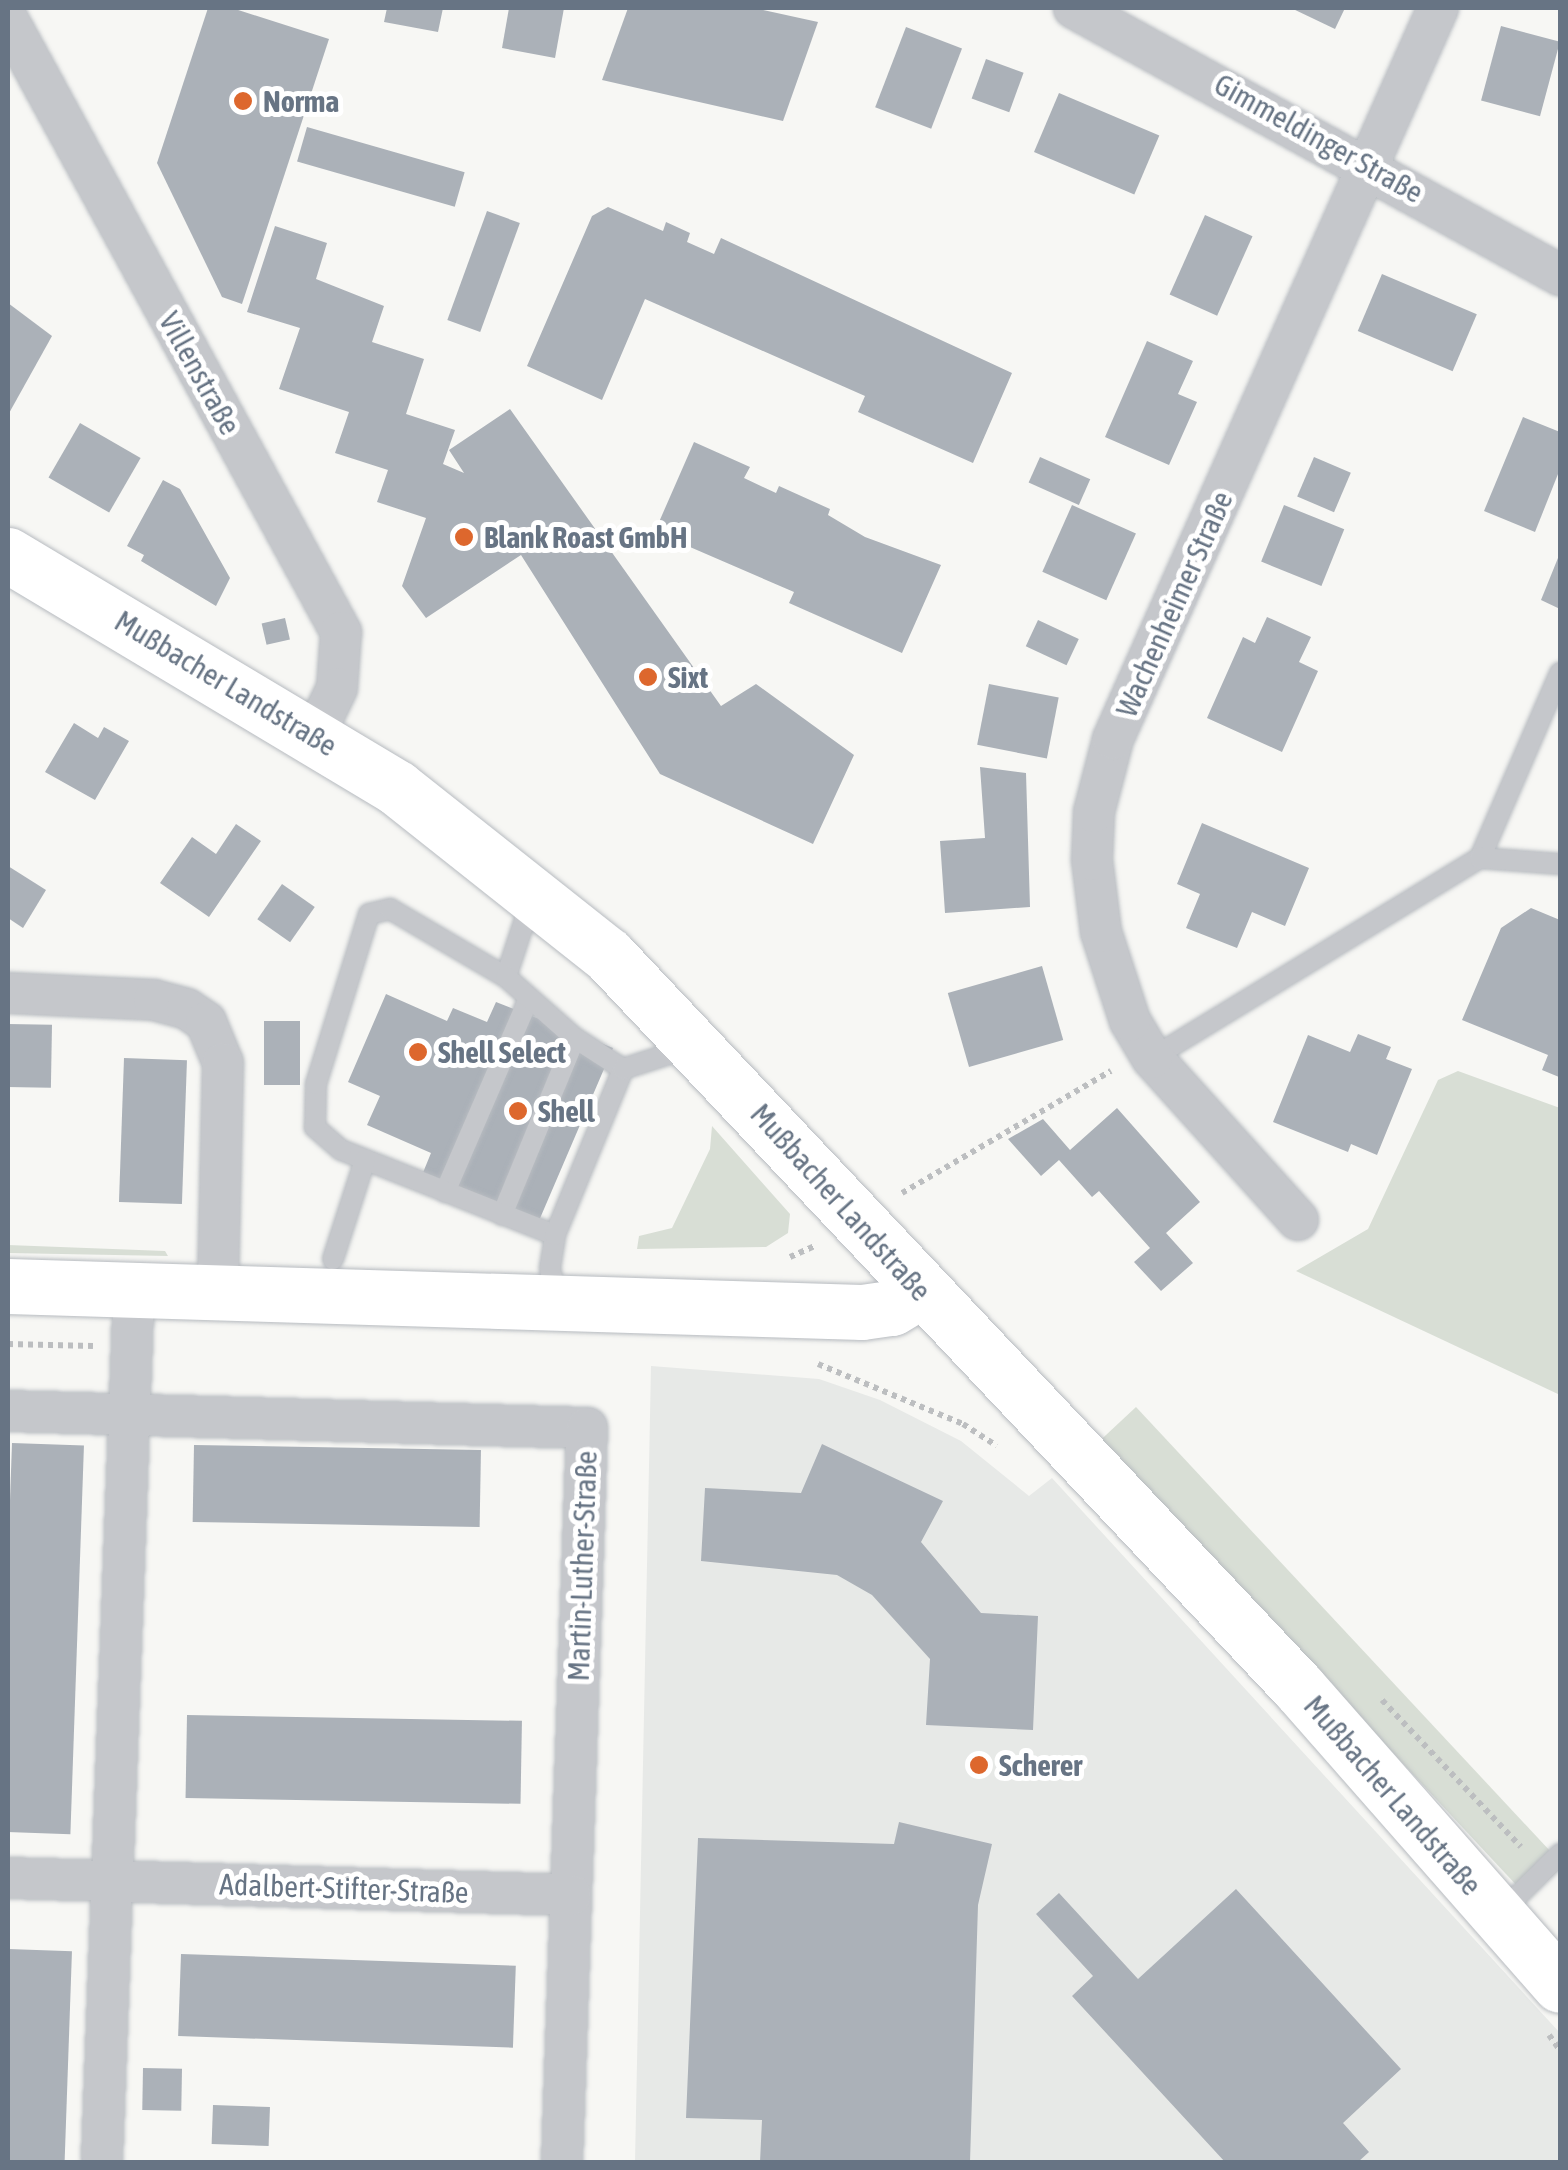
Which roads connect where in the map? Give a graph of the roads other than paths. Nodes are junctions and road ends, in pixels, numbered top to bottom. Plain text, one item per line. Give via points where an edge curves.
1 (1074, 8) edge
2 (1438, 8) edge
3 (8, 20) edge
4 (1370, 165) junction
5 (1560, 275) edge
6 (8, 555) edge
7 (1560, 673) edge
8 (315, 734) junction
9 (1480, 858) junction
10 (1560, 864) edge
11 (534, 892) junction
12 (506, 977) junction
13 (8, 993) edge
14 (528, 998) junction
15 (575, 1038) junction
16 (698, 1044) junction
17 (1149, 1054) junction
18 (623, 1069) junction
19 (364, 1160) junction
20 (445, 1192) junction
21 (502, 1214) junction
22 (1298, 1220) dead end
23 (554, 1235) junction
24 (332, 1259) dead end
25 (8, 1286) edge
26 (922, 1290) junction
27 (218, 1292) junction
28 (558, 1306) junction
29 (133, 1313) junction
30 (8, 1411) edge
31 (129, 1412) junction
32 (1560, 1854) edge
33 (8, 1878) edge
34 (117, 1880) junction
35 (570, 1895) junction
36 (1498, 1915) junction
37 (1552, 2007) edge
38 (102, 2159) dead end
39 (562, 2162) edge

1 - 4 street, Gimmeldinger Straße
2 - 4 street, Wachenheimer Straße
3 - 8 street, Villenstraße via 341,632 336,688
4 - 5 street, Gimmeldinger Straße
4 - 17 street, Wachenheimer Straße via 1113,740 1099,794 1092,860 1100,932 1110,971
6 - 8 main road, Mußbacher Landstraße
7 - 9 lane
8 - 11 main road, Mußbacher Landstraße
9 - 10 lane
9 - 17 lane
11 - 12 lane
11 - 16 main road, Mußbacher Landstraße
12 - 14 lane
12 - 19 lane via 390,909 369,914 316,1084 315,1127
13 - 27 street via 154,1000 187,1008 206,1022 223,1063
14 - 15 lane
14 - 20 lane
15 - 18 lane
15 - 21 lane
16 - 18 lane
16 - 26 main road, Mußbacher Landstraße
17 - 22 street, Wachenheimer Straße
18 - 23 lane
19 - 20 lane
19 - 24 lane
20 - 21 lane
21 - 23 lane
23 - 28 lane via 550,1268
25 - 29 main road
26 - 28 main road via 892,1308 862,1312
26 - 36 main road, Mußbacher Landstraße via 1298,1688
27 - 28 main road
27 - 29 main road
29 - 31 street
30 - 31 street, Martin-Luther-Straße
31 - 34 street
31 - 35 street, Martin-Luther-Straße via 587,1428
32 - 36 lane
33 - 34 street, Adalbert-Stifter-Straße
34 - 35 street, Adalbert-Stifter-Straße
34 - 38 street
35 - 39 street, Martin-Luther-Straße
36 - 37 main road, Mußbacher Landstraße

